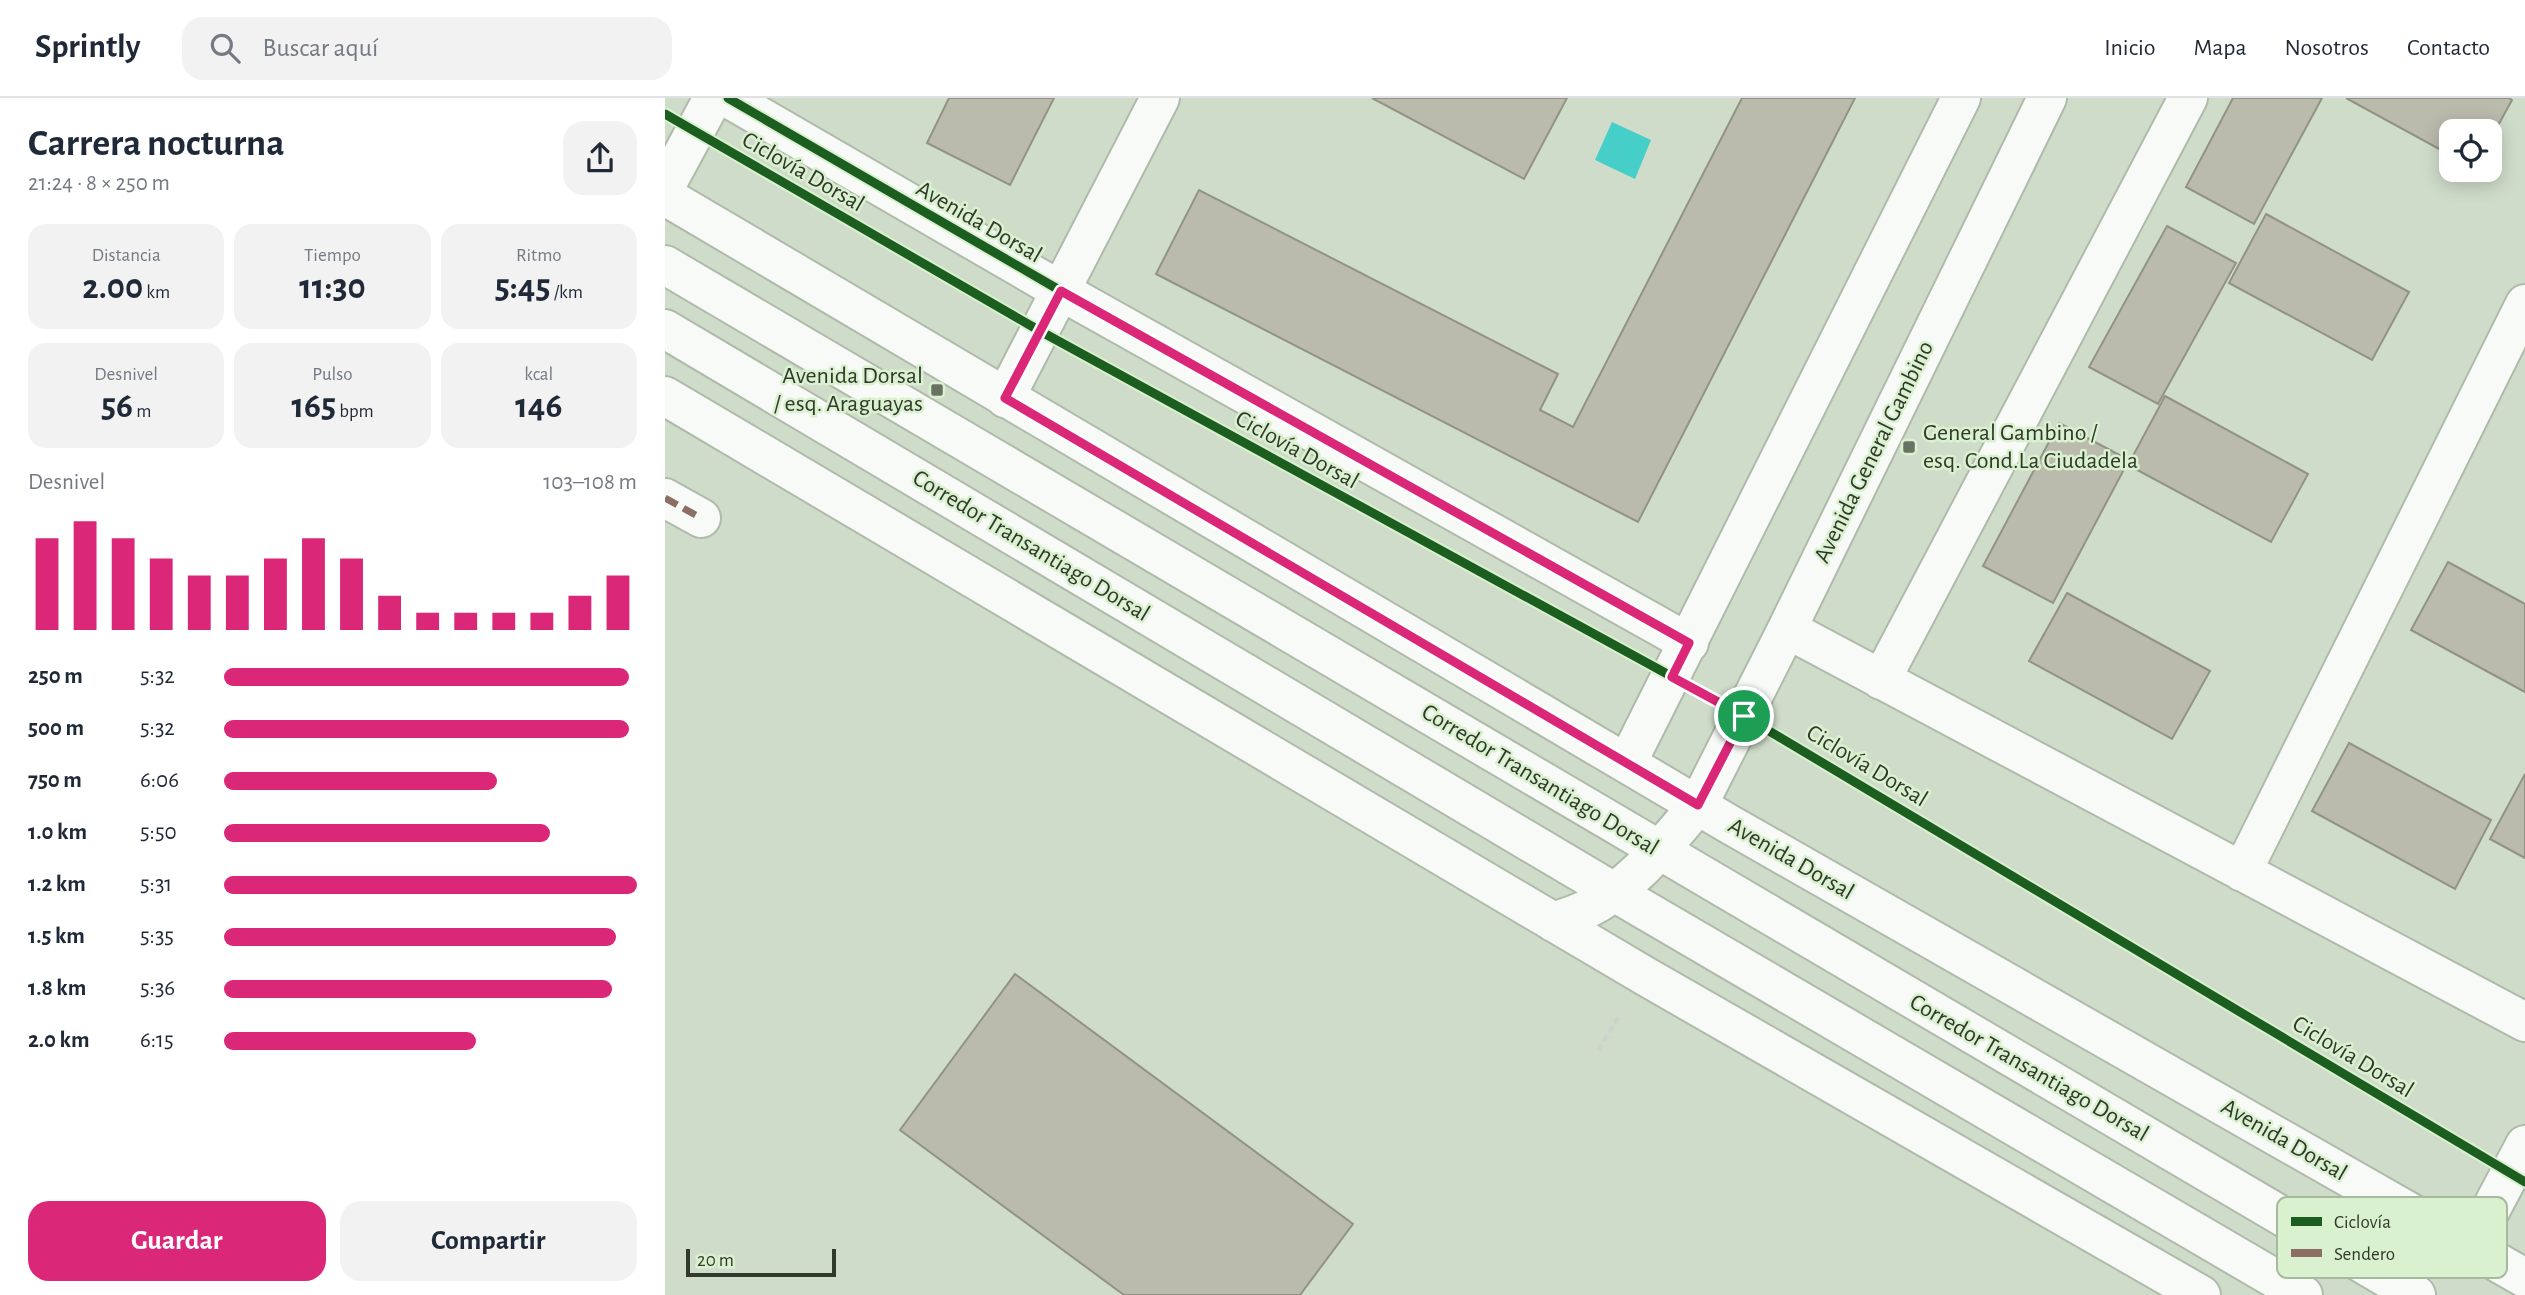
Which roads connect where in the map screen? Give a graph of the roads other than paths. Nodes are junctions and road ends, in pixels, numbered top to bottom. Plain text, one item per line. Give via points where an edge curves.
1 (713, 98) edge
2 (728, 98) edge
3 (1160, 98) edge
4 (1961, 98) edge
5 (2047, 98) edge
6 (2188, 98) edge
7 (665, 187) edge
8 (665, 196) edge
9 (665, 265) edge
10 (1061, 291) junction
11 (2525, 304) edge
12 (665, 329) edge
13 (665, 396) edge
14 (1005, 398) junction
15 (665, 498) edge
16 (701, 518) dead end
17 (1787, 629) junction
18 (1689, 643) junction
19 (1881, 680) junction
20 (1627, 763) junction
21 (1698, 805) junction
22 (1660, 850) junction
23 (2242, 872) junction
24 (1613, 892) junction
25 (1553, 922) junction
26 (2525, 1022) edge
27 (2525, 1145) edge
28 (2384, 1197) edge
29 (2497, 1197) edge
30 (2277, 1213) edge
31 (2507, 1268) edge
32 (2387, 1278) edge
33 (2525, 1278) edge
34 (2201, 1295) edge
35 (2302, 1295) edge
36 (2416, 1295) edge

1 - 7 main road
2 - 10 main road, Avenida Dorsal
3 - 10 main road
4 - 18 main road
5 - 17 main road, Avenida General Gambino
6 - 19 main road
8 - 14 main road, Avenida Dorsal
9 - 22 main road, Corredor Transantiago Dorsal
10 - 14 main road
10 - 18 main road, Avenida Dorsal
11 - 23 main road
12 - 24 main road, Corredor Transantiago Dorsal
13 - 25 main road
14 - 20 main road, Avenida Dorsal
15 - 16 main road
17 - 19 main road
17 - 21 main road, Avenida General Gambino
18 - 20 main road
19 - 23 main road
20 - 21 main road, Avenida Dorsal
21 - 22 main road, Avenida General Gambino
21 - 28 main road, Avenida Dorsal
22 - 24 main road, Avenida General Gambino
22 - 30 main road, Corredor Transantiago Dorsal
23 - 26 main road
24 - 25 main road, Avenida General Gambino via 1585,910
24 - 35 main road, Corredor Transantiago Dorsal
25 - 34 main road
27 - 29 main road
31 - 33 main road, Avenida Dorsal
32 - 36 main road, Corredor Transantiago Dorsal

